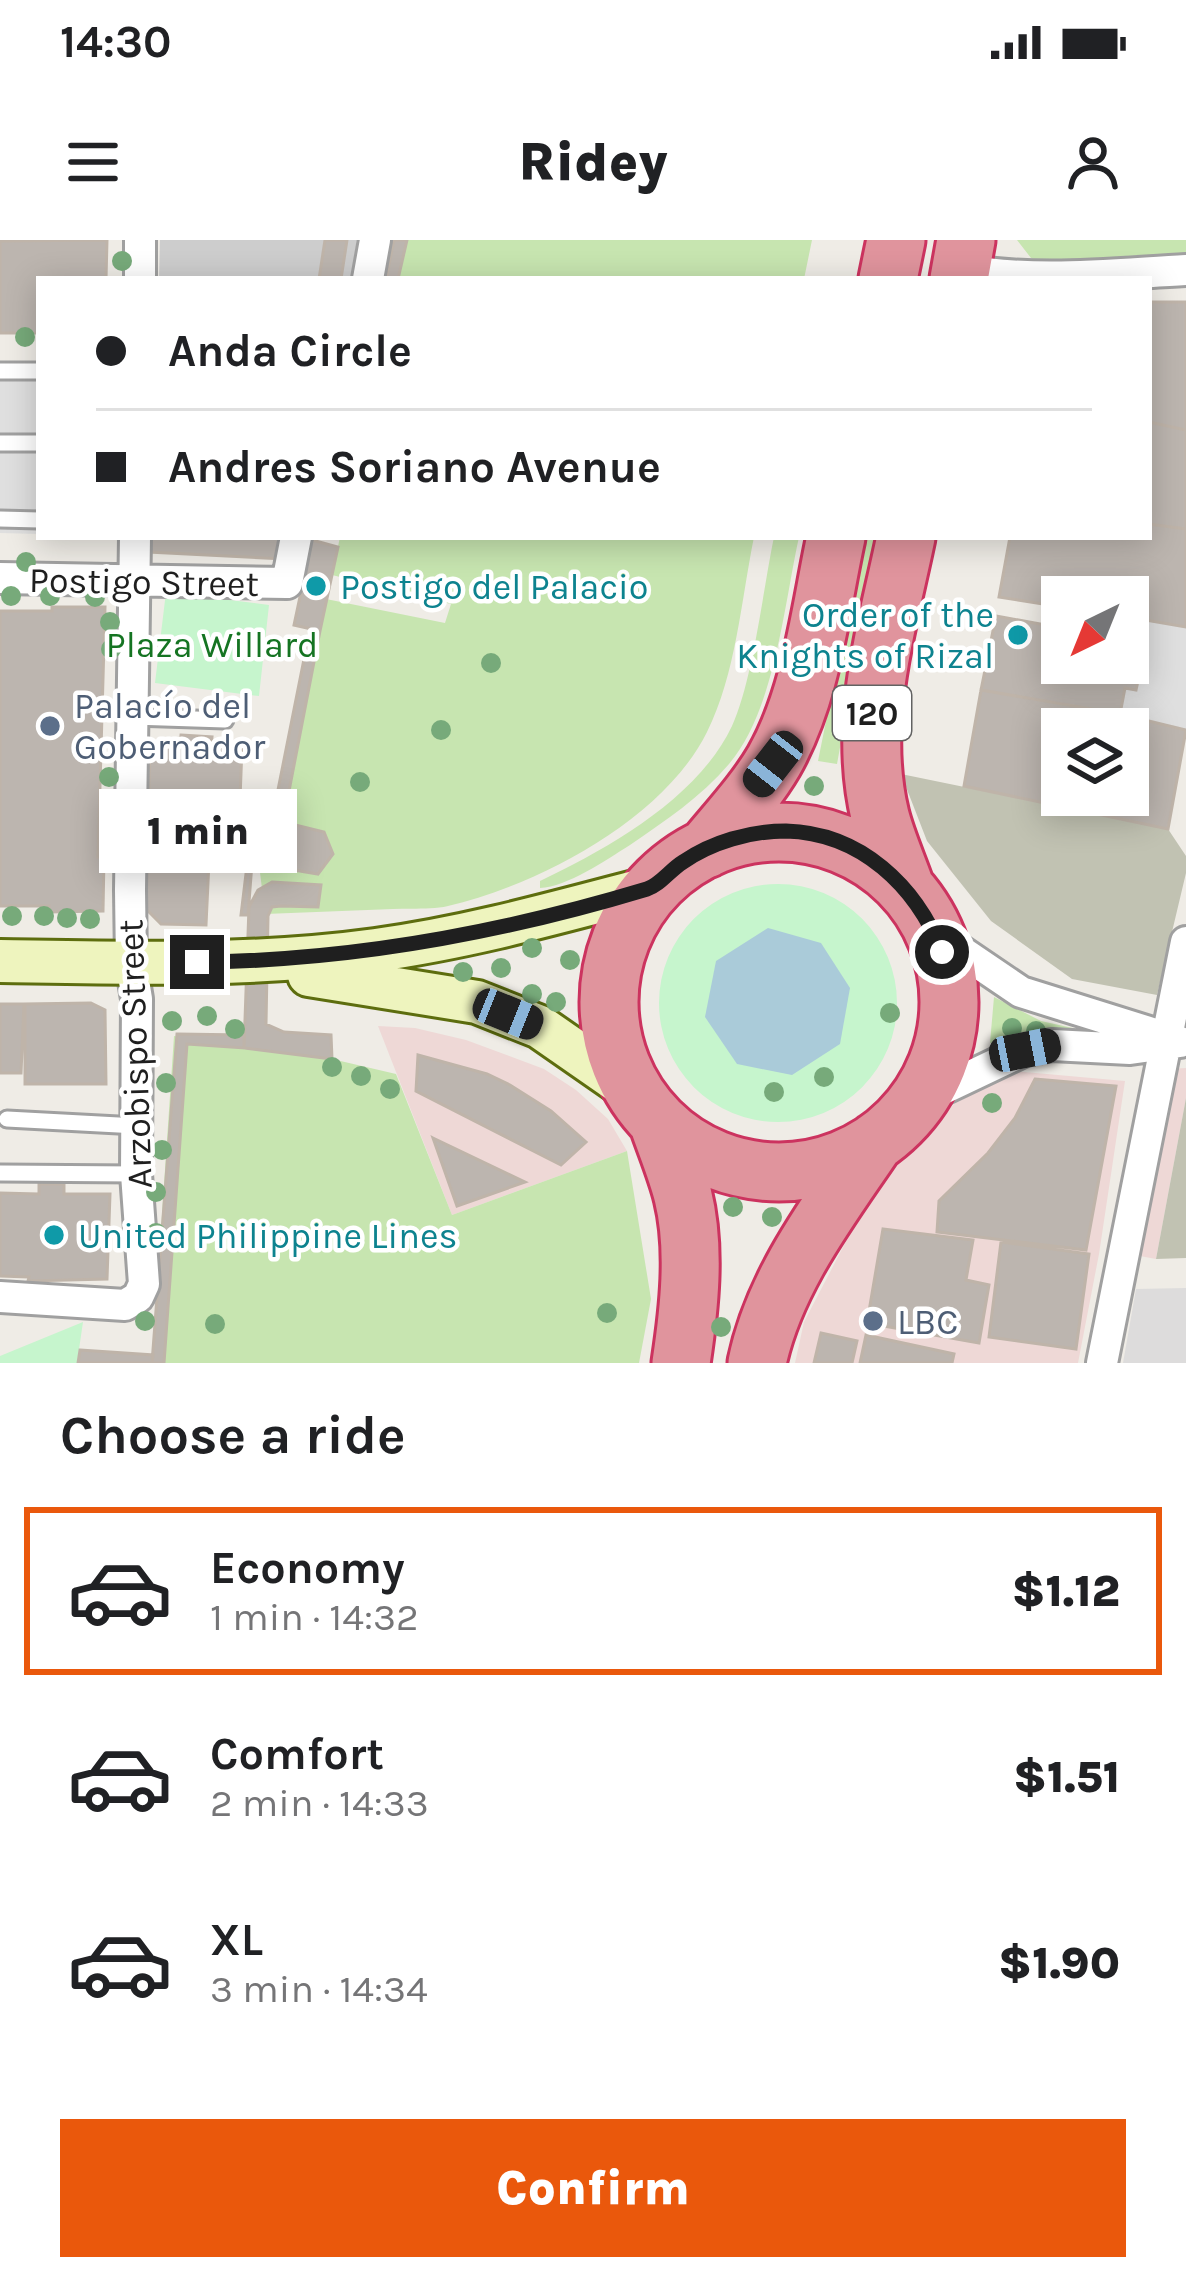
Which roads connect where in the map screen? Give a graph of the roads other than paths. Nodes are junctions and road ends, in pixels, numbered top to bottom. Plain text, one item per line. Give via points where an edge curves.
1 (140, 240) edge
2 (375, 240) edge
3 (896, 240) edge
4 (962, 263) edge
5 (1186, 270) edge
6 (140, 276) edge
7 (369, 276) edge
8 (889, 276) edge
9 (999, 276) edge
10 (1074, 276) edge
11 (1186, 288) edge
12 (1152, 291) edge
13 (0, 370) edge
14 (36, 371) edge
15 (36, 442) edge
16 (0, 443) edge
17 (0, 519) edge
18 (36, 520) edge
19 (135, 540) edge
20 (295, 540) edge
21 (835, 540) edge
22 (905, 540) edge
23 (0, 578) edge
24 (134, 581) junction
25 (133, 717) junction
26 (225, 720) dead end
27 (706, 849) junction
28 (654, 887) junction
29 (920, 910) junction
30 (1186, 942) edge
31 (0, 961) edge
32 (230, 962) junction
33 (131, 963) junction
34 (1176, 1042) edge
35 (918, 1101) junction
36 (647, 1109) junction
37 (7, 1119) dead end
38 (136, 1126) junction
39 (875, 1142) junction
40 (0, 1173) edge
41 (136, 1174) junction
42 (0, 1297) edge
43 (681, 1363) edge
44 (757, 1363) edge
45 (1102, 1363) edge

1 - 6 street
2 - 7 street
3 - 8 highway
4 - 9 street
5 - 10 street
11 - 12 street
13 - 14 lane
15 - 16 lane
17 - 18 lane
19 - 24 street, Arzobispo Street
20 - 24 street, Postigo Street via 287,583
21 - 27 highway, 120 via 787,735
22 - 29 highway, 120 via 871,733 881,818
23 - 24 street, Postigo Street
24 - 25 street, Arzobispo Street
25 - 26 lane
25 - 33 street, Arzobispo Street
27 - 28 highway, 120
27 - 29 highway, 120 via 747,835 811,834 862,853
28 - 32 street via 440,940
28 - 36 highway, 120 via 624,931 609,982 612,1039
29 - 34 street via 1022,992
29 - 35 highway, 120 via 946,973 948,1016 939,1060
30 - 34 street
31 - 33 street
32 - 33 street
32 - 36 street via 477,1002 540,1027
33 - 38 street, Arzobispo Street
34 - 35 street via 1025,1050
34 - 45 street
35 - 39 highway, 120
36 - 39 highway, 120 via 688,1148 775,1173 827,1165
36 - 43 highway, 120 via 684,1198 688,1316
37 - 38 lane
38 - 41 street, Arzobispo Street
39 - 44 highway, 120 via 801,1256
40 - 41 lane
41 - 42 street, Arzobispo Street via 138,1297 125,1304

